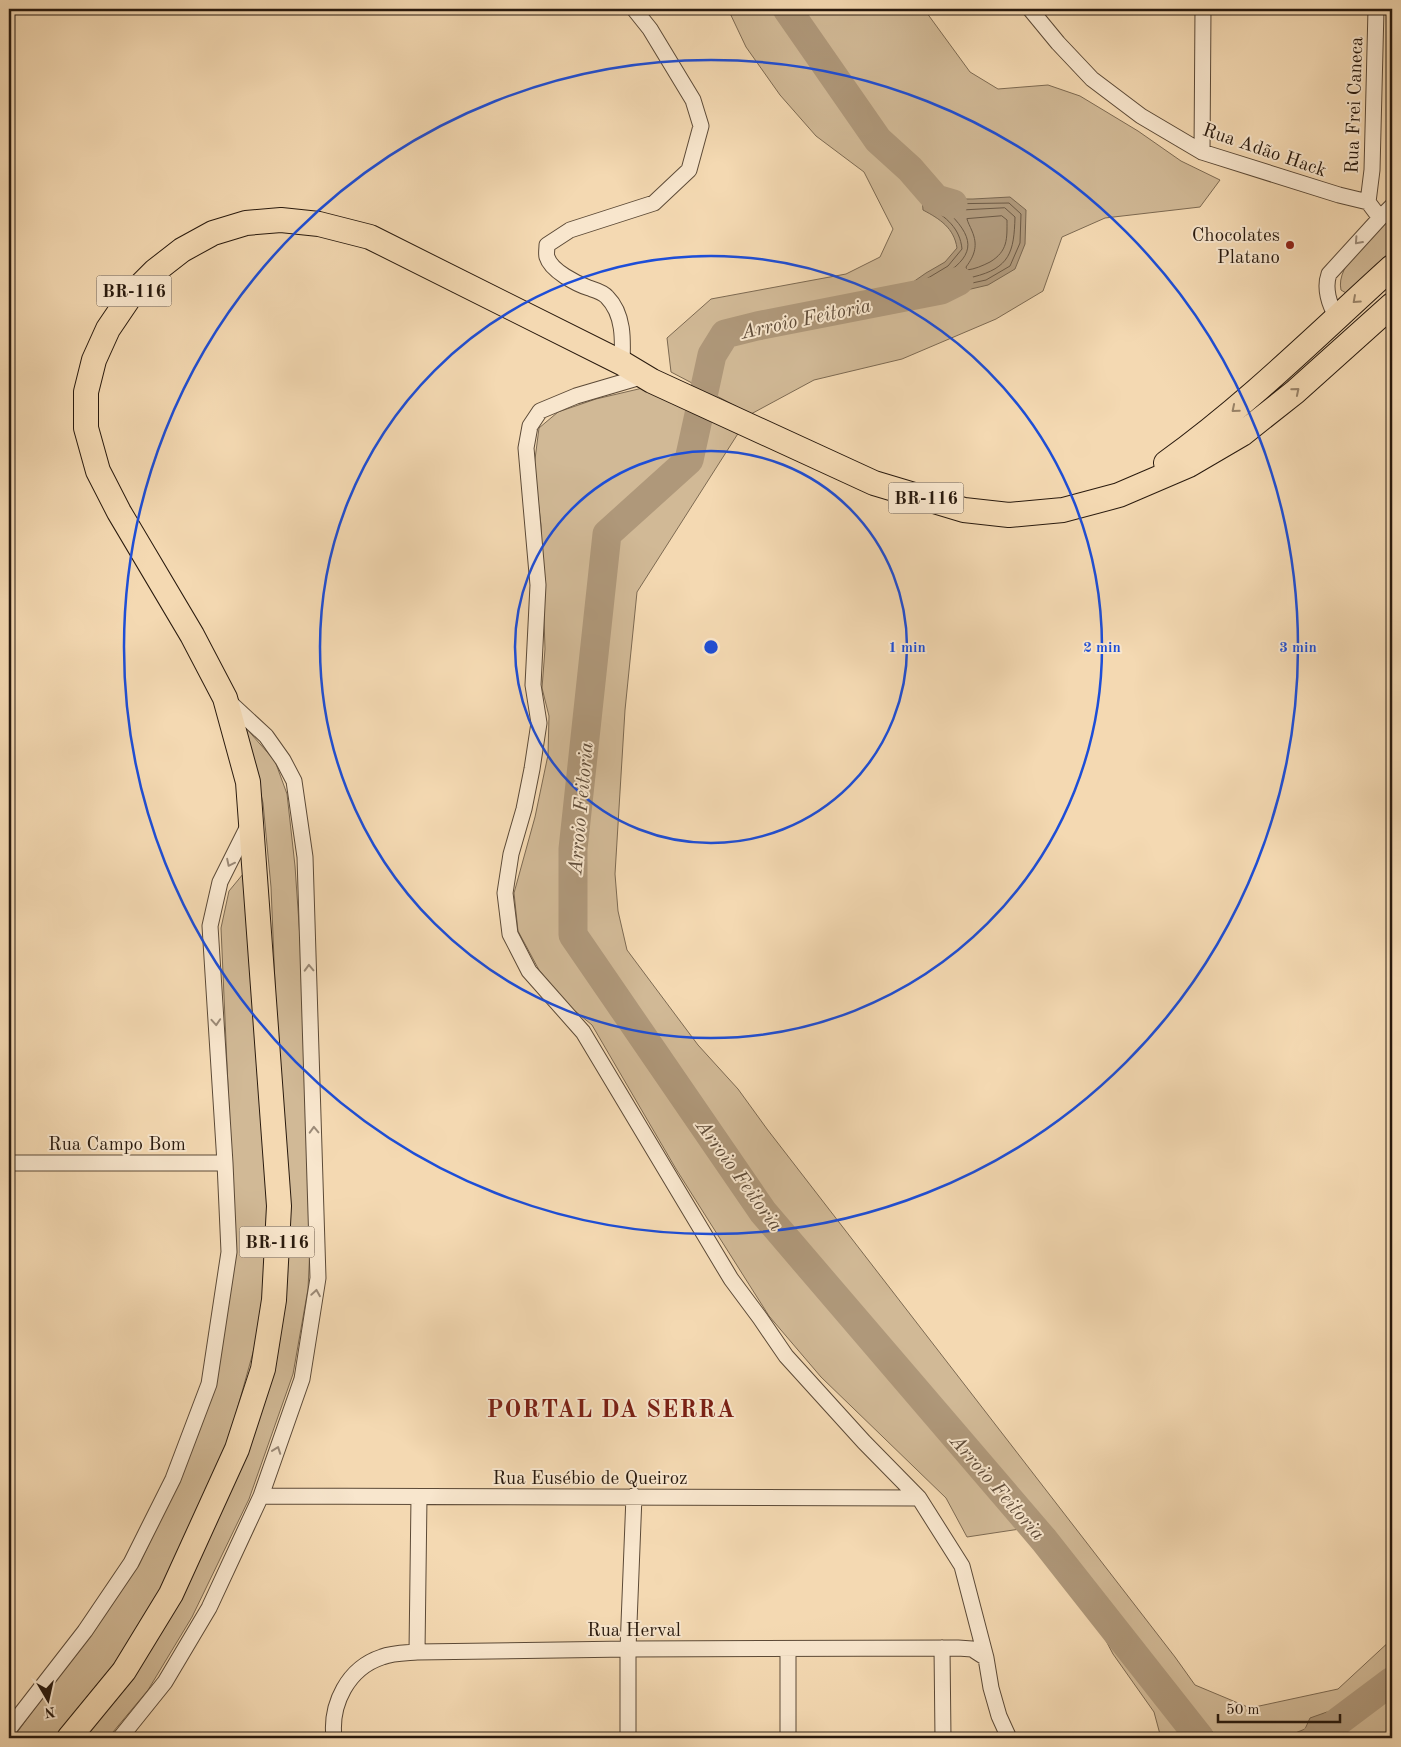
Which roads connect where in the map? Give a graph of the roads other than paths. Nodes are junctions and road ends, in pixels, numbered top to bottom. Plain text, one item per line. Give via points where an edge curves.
1 (634, 9) edge
2 (1030, 9) edge
3 (1203, 9) edge
4 (1376, 9) edge
5 (1202, 152) junction
6 (1368, 202) junction
7 (1392, 206) edge
8 (1380, 218) junction
9 (1392, 267) edge
10 (1392, 305) edge
11 (1336, 317) junction
12 (622, 363) junction
13 (648, 379) junction
14 (1119, 495) junction
15 (225, 698) junction
16 (251, 819) junction
17 (9, 1163) edge
18 (225, 1163) junction
19 (261, 1496) junction
20 (634, 1496) junction
21 (419, 1497) junction
22 (919, 1498) junction
23 (942, 1648) junction
24 (628, 1649) junction
25 (788, 1649) junction
26 (416, 1652) junction
27 (986, 1658) junction
28 (9, 1729) edge
29 (68, 1738) edge
30 (120, 1738) edge
31 (334, 1738) edge
32 (628, 1738) edge
33 (788, 1738) edge
34 (944, 1738) edge
35 (1009, 1738) edge

1 - 12 street via 694,100 701,126 689,170 654,202 570,230 547,245 547,257 558,272 606,296 618,312 623,335
2 - 5 street, Rua Adão Hack via 1092,79 1141,116
3 - 5 street
4 - 6 street, Rua Frei Caneca via 1372,170
5 - 6 street, Rua Adão Hack
6 - 8 street
7 - 8 street
8 -> 11 street via 1329,274 1327,291
9 -> 11 main road, BR-116
14 -> 10 main road, BR-116 via 1189,466 1242,434 1295,392
11 -> 14 main road, BR-116 via 1270,380 1198,440
12 - 13 main road, BR-116
12 - 15 main road, BR-116 via 370,237 319,224 281,220 246,223 213,234 182,250 155,271 130,295 108,329 94,360 86,392 86,428 98,471
13 - 14 main road, BR-116 via 874,483 964,510 1009,515 1064,510
13 - 22 street via 576,396 540,411 530,426 526,448 538,585 533,685 539,723 531,777 511,854 505,893 510,934 529,972 583,1032 731,1279 786,1356
15 - 16 main road, BR-116 via 248,782
19 -> 15 street via 302,1379 318,1278 306,857 294,781 266,736
16 -> 18 street via 220,882 210,926
16 - 29 main road, BR-116 via 279,1206 274,1300 263,1369 237,1449 171,1594 124,1670
17 - 18 street, Rua Campo Bom
18 - 28 street via 229,1252 209,1384 173,1479 131,1563 85,1631
19 - 21 street, Rua Eusébio de Queiroz
19 - 30 street via 209,1608 165,1682
20 - 21 street, Rua Eusébio de Queiroz
20 - 22 street, Rua Eusébio de Queiroz
20 - 24 street
21 - 26 street
22 - 27 street via 962,1566
23 - 25 street, Rua Herval
23 - 27 street, Rua Herval via 972,1649
23 - 34 street
24 - 25 street, Rua Herval
24 - 26 street, Rua Herval
24 - 32 street
25 - 33 street
26 - 31 street, Rua Herval via 382,1656 348,1682 335,1710
27 - 35 street via 990,1688

